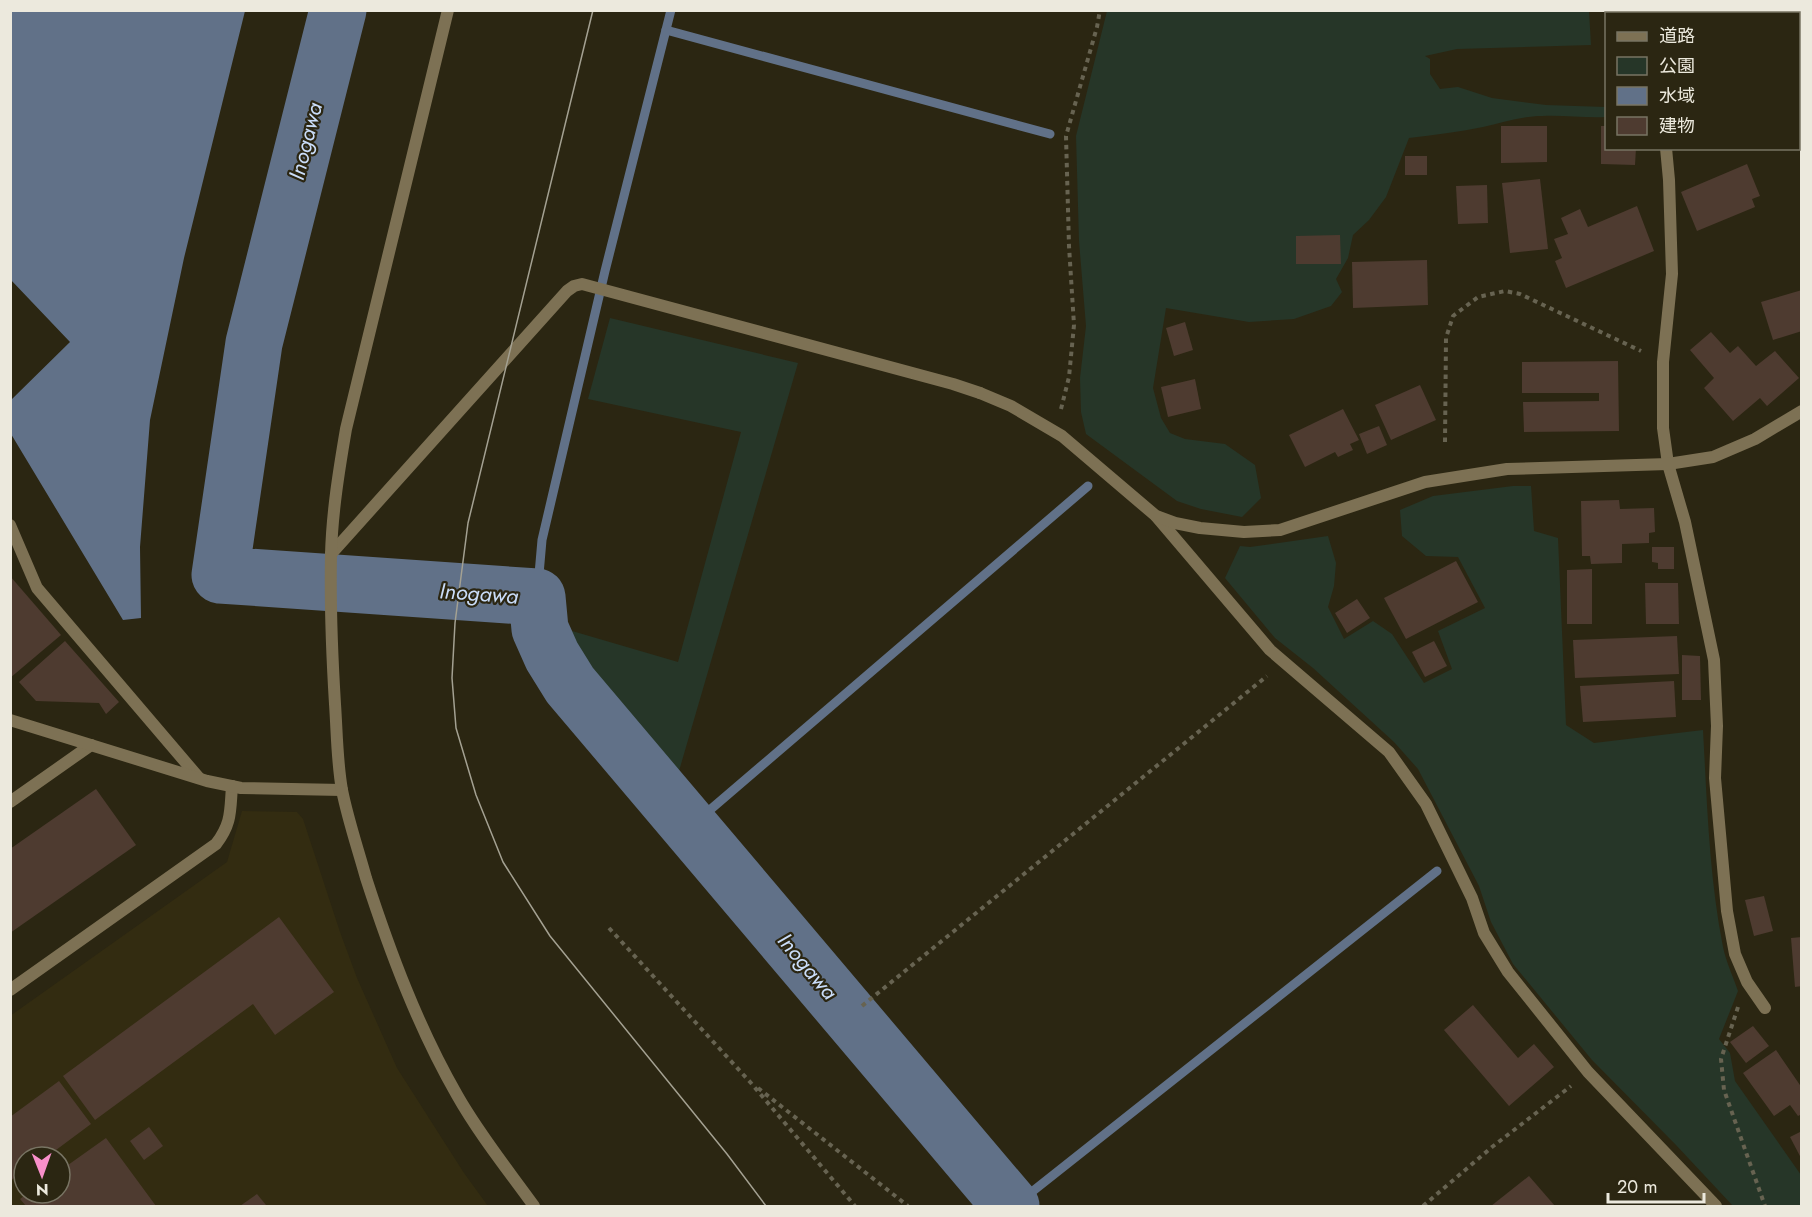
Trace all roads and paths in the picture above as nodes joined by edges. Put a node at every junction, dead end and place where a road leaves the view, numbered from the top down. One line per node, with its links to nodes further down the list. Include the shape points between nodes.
1 (448, 10): 11 (street, via 346,429)
2 (1100, 10): 6 (path, via 1066,136 1074,326 1069,377)
3 (1666, 150): 4 (street, via 1672,274)
4 (1664, 362): 7 (path, via 1520,294 1505,291 1478,297 1452,316 1446,338); 8 (street, via 1663,428)
5 (1802, 411): 8 (street, via 1755,440 1713,457)
6 (1053, 430): 9 (street); 11 (street, via 1011,406 953,384 582,284 567,291)
7 (1445, 442)
8 (1668, 464): 9 (street, via 1507,469 1425,482 1280,530 1200,528); 20 (street, via 1714,660 1715,778 1726,900 1735,954)
9 (1156, 516): 12 (street)
10 (10, 525): 15 (street, via 37,588)
11 (331, 554): 17 (street, via 333,675)
12 (1284, 662): 22 (path); 24 (street, via 1389,752 1410,779 1472,898 1484,933 1508,972)
13 (10, 720): 14 (street)
14 (91, 745): 15 (street); 18 (street)
15 (199, 778): 16 (street)
16 (232, 786): 17 (street); 21 (street, via 230,818 216,844)
17 (342, 790): 26 (street, via 381,923 433,1051 458,1097)
18 (10, 802)
19 (609, 928): 25 (path)
20 (1747, 982): 23 (street); 31 (path, via 1721,1059 1724,1090)
21 (10, 990)
22 (862, 1006)
23 (1765, 1008)
24 (1588, 1072): 29 (path); 30 (street)
25 (751, 1083): 27 (path); 28 (path)
26 (534, 1206)
27 (855, 1206)
28 (908, 1206)
29 (1423, 1206)
30 (1716, 1206)
31 (1765, 1206)

